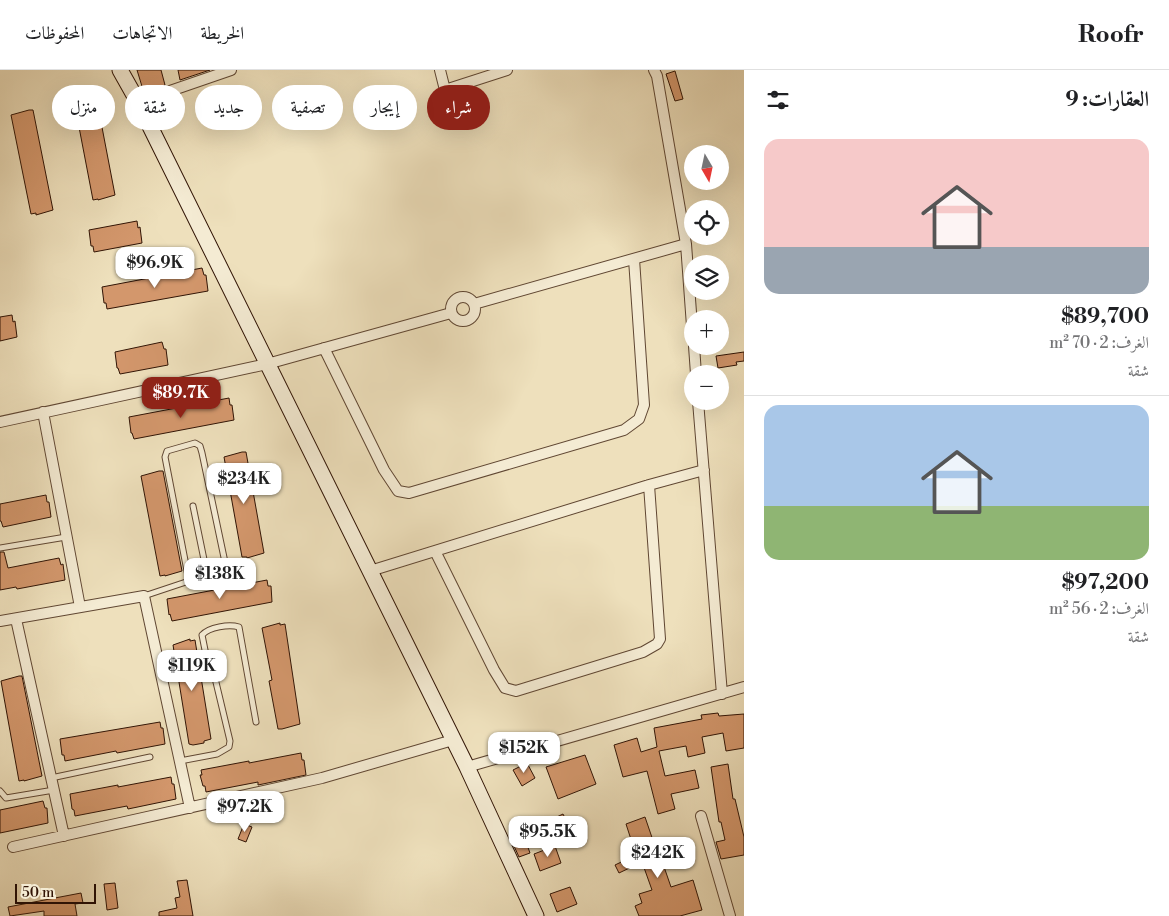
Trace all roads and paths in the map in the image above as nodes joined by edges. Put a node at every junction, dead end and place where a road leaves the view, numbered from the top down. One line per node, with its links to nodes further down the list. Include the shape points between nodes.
1 (120, 70): 6 (street)
2 (231, 70): 7 (street)
3 (440, 70): 4 (street, via 445,90)
4 (507, 70)
5 (654, 70): 9 (street)
6 (128, 85)
7 (185, 86)
8 (152, 130): 17 (street)
9 (684, 232)
10 (684, 245): 12 (street)
11 (686, 245): 14 (street)
12 (634, 258): 13 (street); 16 (street, via 644,405 638,419 624,430 409,493 398,491 384,470)
13 (474, 304): 15 (street, via 464,296 458,297 450,307); 15 (street, via 475,310 467,320 461,321)
14 (691, 310)
15 (451, 313): 16 (street)
16 (324, 348): 17 (street)
17 (267, 364): 19 (street); 27 (street)
18 (699, 410): 21 (street)
19 (43, 412): 20 (street); 24 (street)
20 (0, 422)
21 (704, 470): 22 (street); 35 (street)
22 (649, 485): 26 (street); 26 (street, via 660,640 644,652 516,691 505,688)
23 (193, 506): 28 (lane)
24 (66, 537): 25 (lane); 31 (street)
25 (0, 548)
26 (435, 551): 27 (street)
27 (370, 571): 37 (street)
28 (208, 579): 29 (lane); 29 (lane, via 225,574 226,567 202,453 195,443 167,451 165,457)
29 (189, 581): 30 (lane)
30 (144, 596): 31 (street); 39 (street)
31 (80, 607): 32 (street)
32 (16, 619): 33 (street); 41 (street)
33 (0, 621)
34 (744, 687): 35 (street)
35 (722, 694): 40 (street)
36 (256, 722): 39 (lane, via 240,627 225,626 205,632 203,642 220,698 229,748)
37 (454, 740): 40 (street); 44 (street, via 322,778)
38 (150, 757): 41 (lane)
39 (180, 761): 44 (street)
40 (467, 767): 48 (street)
41 (52, 778): 42 (street)
42 (54, 790): 43 (lane, via 6,798); 46 (street)
43 (0, 791)
44 (190, 808): 46 (street)
45 (701, 816): 49 (street)
46 (64, 836): 47 (street)
47 (13, 847)
48 (536, 916)
49 (730, 916)

